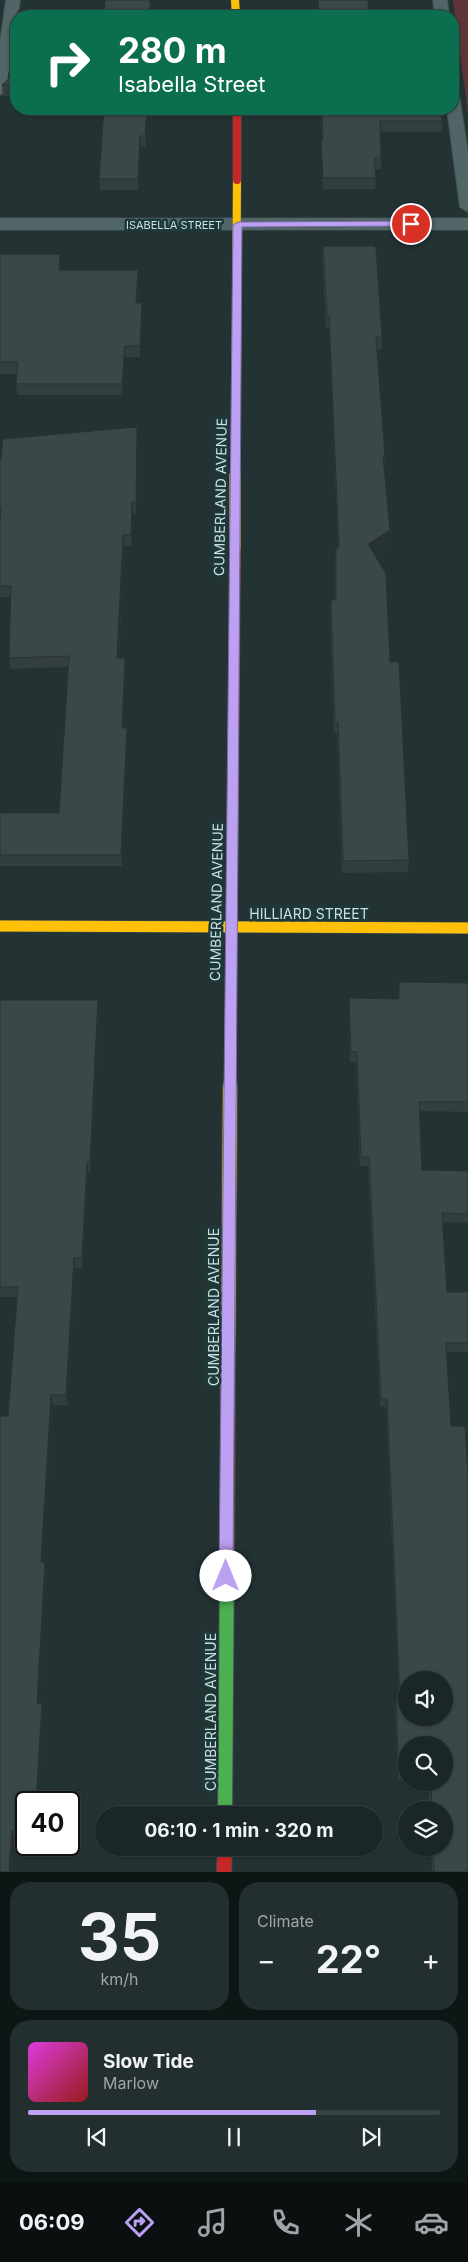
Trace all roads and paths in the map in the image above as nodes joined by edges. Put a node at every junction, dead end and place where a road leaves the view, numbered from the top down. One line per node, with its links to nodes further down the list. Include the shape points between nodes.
1 (10, 21): 2 (lane)
2 (0, 91)
3 (236, 115): 8 (street, CUMBERLAND AVENUE)
4 (455, 115): 5 (lane)
5 (468, 207)
6 (0, 224): 8 (street, ISABELLA STREET)
7 (468, 224): 8 (street, ISABELLA STREET)
8 (238, 225): 10 (street, CUMBERLAND AVENUE)
9 (0, 926): 10 (street, HILLIARD STREET)
10 (231, 928): 11 (street, HILLIARD STREET); 12 (street, CUMBERLAND AVENUE)
11 (468, 928)
12 (225, 1806)
13 (224, 1856): 14 (street)
14 (224, 1872)

